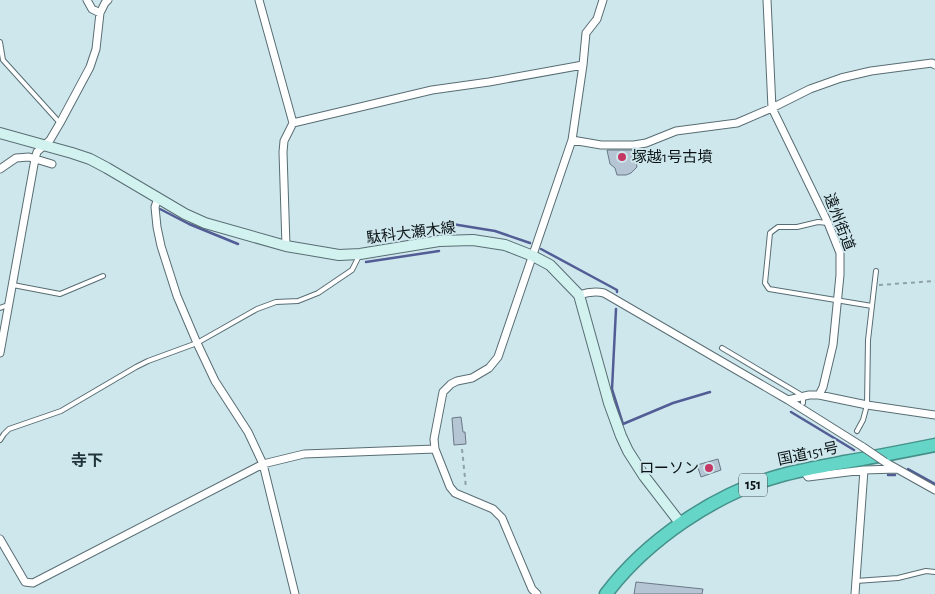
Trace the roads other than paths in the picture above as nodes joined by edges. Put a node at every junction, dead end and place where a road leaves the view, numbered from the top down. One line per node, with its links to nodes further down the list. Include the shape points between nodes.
1 (87, 0): 6 (street, via 92,9)
2 (108, 0): 6 (street)
3 (259, 0): 11 (street)
4 (603, 0): 8 (street, via 597,19 586,33)
5 (767, 0): 10 (street, 遠州街道)
6 (100, 13): 12 (street, via 96,49 90,66)
7 (0, 42): 12 (lane, via 4,60)
8 (583, 65): 11 (street, via 432,90); 14 (street)
9 (935, 66): 10 (street, via 932,63 910,65 841,78)
10 (772, 108): 14 (street, via 737,123 676,131 646,144 601,145); 20 (street, 遠州街道)
11 (293, 122): 21 (street, via 284,141 283,152)
12 (60, 123): 15 (street)
13 (0, 133): 15 (main road, 駄科大瀬木線)
14 (572, 140): 23 (street)
15 (44, 146): 16 (street); 19 (main road, 駄科大瀬木線, via 90,159)
16 (35, 159): 17 (street); 18 (street, via 16,158); 26 (street)
17 (52, 164)
18 (0, 169)
19 (158, 198): 21 (main road, 駄科大瀬木線, via 206,223); 32 (street, via 155,207 161,246)
20 (828, 223): 28 (street, 遠州街道, via 840,253); 28 (lane, via 778,227 770,233 765,282 769,289)
21 (286, 246): 22 (main road, 駄科大瀬木線, via 339,255)
22 (360, 254): 23 (main road, 駄科大瀬木線, via 439,241 473,240 505,245); 32 (lane, via 352,270 318,293 298,301 276,302 257,309)
23 (533, 256): 27 (main road, 駄科大瀬木線, via 550,265); 43 (street, via 498,357 489,368 472,378 451,384 443,392)
24 (876, 271): 30 (lane)
25 (103, 276): 26 (lane, via 60,294)
26 (13, 285): 29 (street)
27 (579, 295): 36 (street, via 604,293); 49 (main road, 駄科大瀬木線, via 621,436 644,476)
28 (837, 301): 30 (lane); 35 (street, 遠州街道, via 833,345)
29 (8, 306): 31 (lane); 34 (street)
30 (872, 306): 38 (lane)
31 (0, 308)
32 (197, 343): 41 (lane, via 142,364 60,411 12,428); 44 (street, via 215,381)
33 (722, 348): 37 (lane)
34 (0, 353)
35 (819, 395): 37 (street, via 809,395); 38 (street)
36 (788, 400): 37 (street); 45 (street, bridge)
37 (803, 400)
38 (867, 404): 39 (street); 40 (lane, via 864,420)
39 (935, 415)
40 (857, 431)
41 (0, 440)
42 (935, 445): 46 (highway, 国道151号 / 151)
43 (434, 449): 44 (street, via 304,454); 54 (street, via 455,493 493,509 502,518)
44 (264, 464): 51 (street, via 33,584 25,582); 55 (street)
45 (897, 469): 47 (street); 48 (street)
46 (803, 470): 47 (street, via 808,477); 49 (highway, 国道151号 / 151, via 742,489 703,508)
47 (864, 470): 53 (street)
48 (935, 490)
49 (681, 524): 56 (highway, 国道151号 / 151, via 640,557)
50 (0, 539): 51 (street)
51 (2, 548)
52 (935, 572): 53 (lane)
53 (856, 581): 57 (street)
54 (535, 593)
55 (295, 594)
56 (606, 594)
57 (855, 594)

